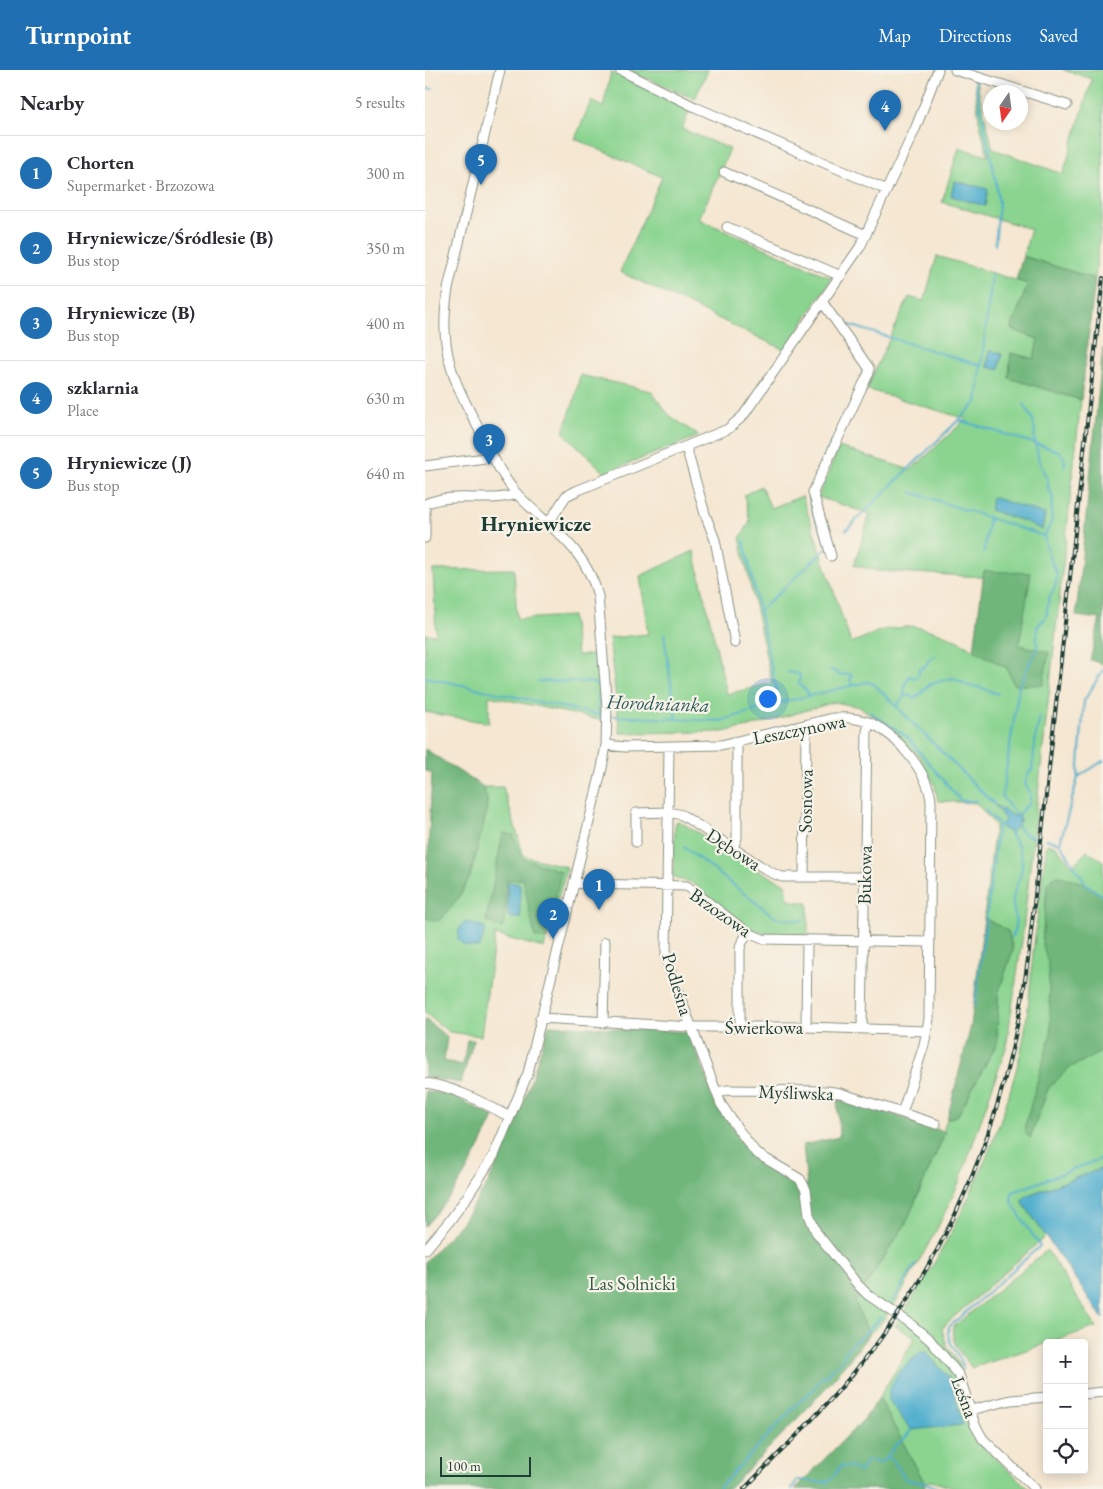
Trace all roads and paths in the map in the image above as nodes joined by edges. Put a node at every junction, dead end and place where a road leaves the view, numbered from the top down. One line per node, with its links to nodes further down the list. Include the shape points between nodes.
1 (500, 70): 13 (street, via 448,289 444,321 447,353 456,383)
2 (620, 70): 7 (street, via 695,107)
3 (937, 70): 7 (street, via 916,127)
4 (955, 70): 5 (street)
5 (1067, 105)
6 (724, 172): 9 (street)
7 (887, 190): 9 (street)
8 (727, 226): 10 (street)
9 (866, 236): 10 (street)
10 (841, 276): 11 (street)
11 (823, 303): 12 (street, via 743,416 728,429); 18 (street, via 869,368 813,492)
12 (685, 447): 16 (street, via 566,496); 19 (street, via 715,540)
13 (493, 457): 14 (street); 15 (street)
14 (425, 466)
15 (517, 494): 16 (street); 17 (street, via 442,498 425,504)
16 (548, 524): 23 (street, via 579,554 595,583 607,707)
17 (425, 538)
18 (831, 556)
19 (735, 642)
20 (870, 723): 21 (street, Leszczynowa, via 846,717); 29 (street, Bukowa, via 867,731); 36 (street, Leszczynowa, via 891,737 911,758 930,794)
21 (804, 725): 22 (street, Leszczynowa); 28 (street, Sosnowa)
22 (737, 742): 24 (street, Leszczynowa); 27 (street, via 737,838)
23 (606, 745): 24 (street, Leszczynowa); 30 (street)
24 (669, 747): 25 (street, Podleśna)
25 (669, 812): 26 (street, Dębowa, via 636,813); 27 (street, Dębowa, via 682,815); 31 (street, Podleśna)
26 (635, 842)
27 (733, 847): 28 (street, Dębowa, via 770,872 782,877)
28 (804, 877): 29 (street, Dębowa)
29 (864, 877): 34 (street, Bukowa)
30 (574, 882): 31 (street, Brzozowa); 37 (street)
31 (667, 885): 32 (street, Brzozowa, via 687,886); 39 (street, Podleśna, via 667,956)
32 (748, 933): 33 (street, Brzozowa, via 763,939); 40 (street, via 740,949)
33 (807, 940): 34 (street, Brzozowa); 41 (street)
34 (863, 940): 36 (street, Brzozowa); 42 (street, Bukowa)
35 (605, 942): 38 (street)
36 (929, 942): 43 (street, Leszczynowa)
37 (540, 1018): 38 (street, Świerkowa); 47 (street, via 530,1066)
38 (603, 1023): 39 (street, Świerkowa)
39 (691, 1027): 40 (street, Świerkowa); 45 (street, Podleśna)
40 (739, 1027): 41 (street, Świerkowa)
41 (806, 1027): 42 (street, Świerkowa)
42 (862, 1028): 43 (street, Świerkowa)
43 (927, 1030): 46 (street)
44 (425, 1083): 47 (street, via 465,1094)
45 (718, 1092): 46 (street, Myśliwska, via 827,1091); 49 (street, Podleśna, via 721,1104 756,1153)
46 (902, 1113): 48 (street, Myśliwska)
47 (510, 1117): 50 (street, via 482,1174)
48 (936, 1124)
49 (800, 1179): 54 (street, Leśna, via 806,1190 815,1232 868,1295 926,1336 952,1366)
50 (425, 1250)
51 (1103, 1392): 52 (street)
52 (1088, 1394)
53 (1043, 1397): 54 (street, via 1011,1400)
54 (971, 1410): 55 (street, Leśna, via 983,1439)
55 (1035, 1489)

